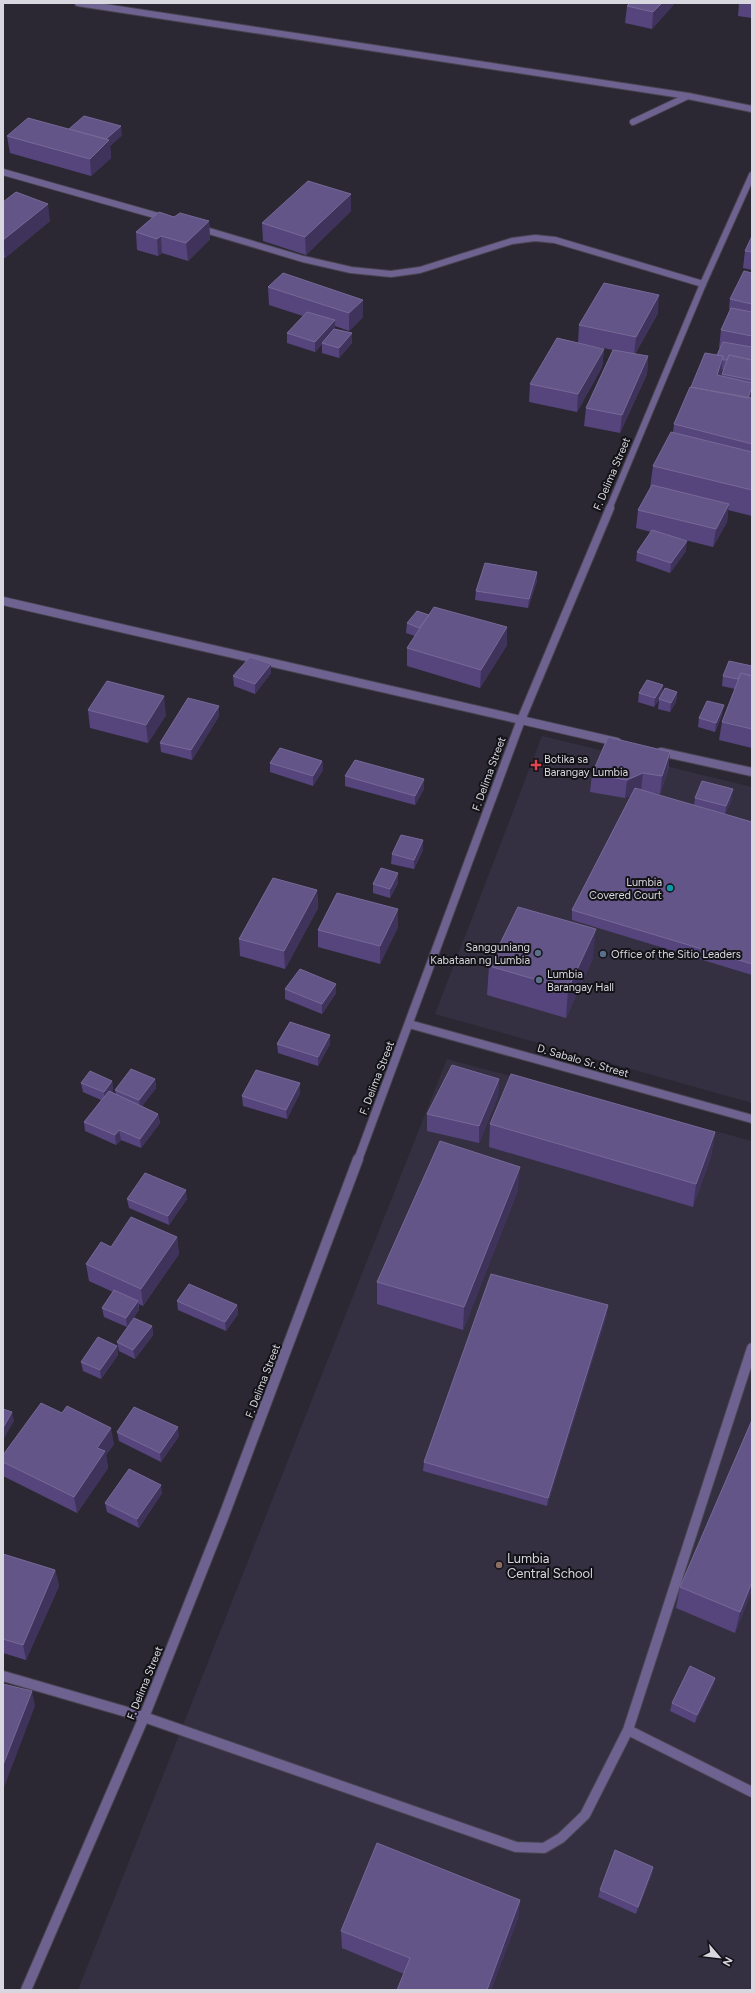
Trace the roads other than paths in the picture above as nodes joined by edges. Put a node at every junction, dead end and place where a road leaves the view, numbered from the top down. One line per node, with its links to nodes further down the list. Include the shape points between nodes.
1 (78, 3): 2 (street)
2 (688, 96): 3 (street); 4 (street)
3 (752, 109)
4 (633, 122)
5 (3, 172): 7 (street)
6 (752, 175): 9 (street, F. Delima Street)
7 (170, 219)
8 (192, 226): 9 (street, via 304,259 351,270 391,274 420,270 512,241 535,238 555,240)
9 (703, 284): 11 (street, F. Delima Street)
10 (3, 601): 11 (street)
11 (520, 720): 12 (street); 15 (street, F. Delima Street)
12 (629, 744)
13 (652, 750): 14 (street)
14 (752, 772)
15 (409, 1024): 16 (street, D. Sabalo Sr. Street); 19 (street, F. Delima Street, via 223,1518)
16 (752, 1119)
17 (752, 1348): 20 (street)
18 (3, 1676): 19 (street)
19 (144, 1717): 20 (street, via 516,1847 544,1848 561,1838 585,1815); 22 (street, F. Delima Street)
20 (628, 1730): 21 (street)
21 (752, 1792)
22 (26, 1990)

